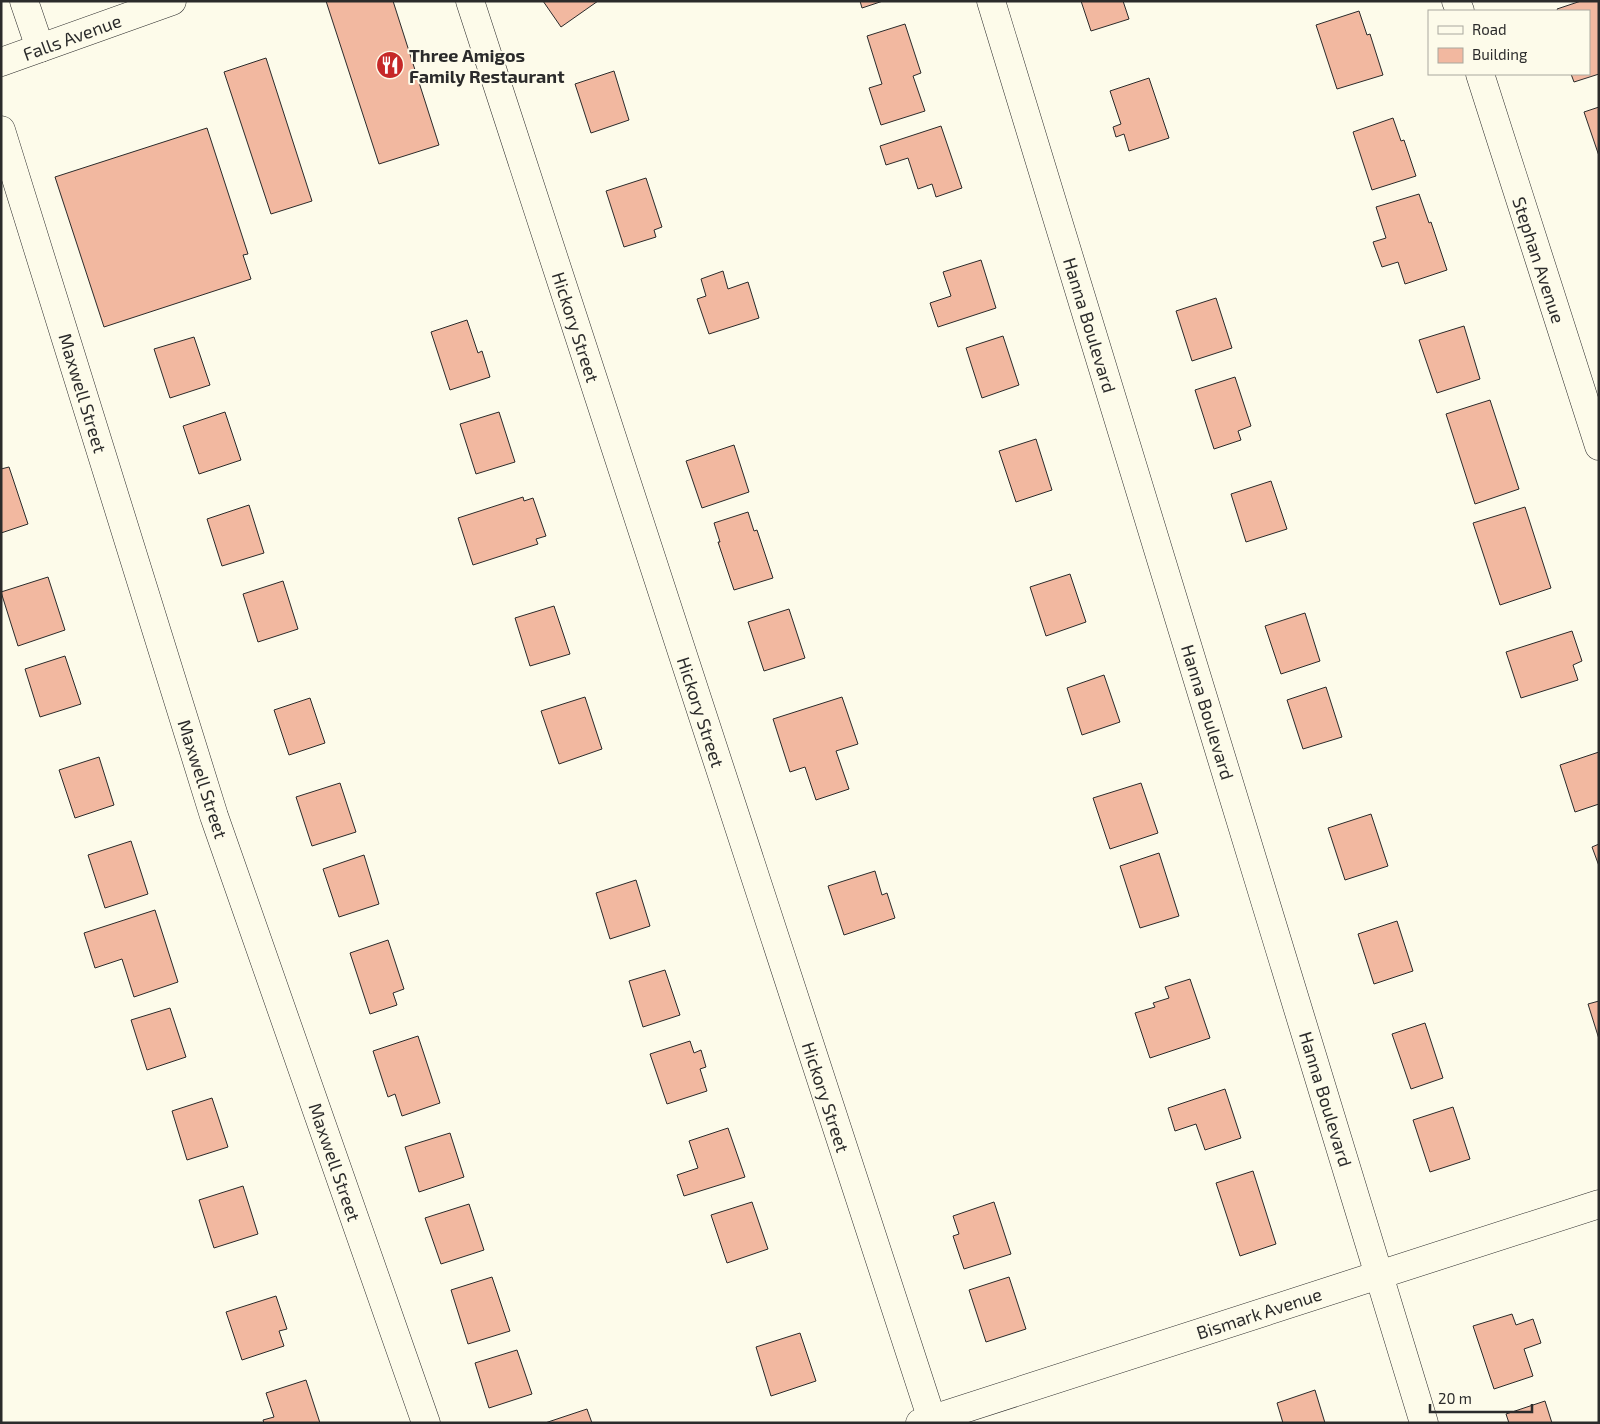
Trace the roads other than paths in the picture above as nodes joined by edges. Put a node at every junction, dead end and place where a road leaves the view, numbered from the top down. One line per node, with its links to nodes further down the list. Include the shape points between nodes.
1 (24, 1): 5 (street)
2 (172, 1): 5 (street, Falls Avenue)
3 (470, 1): 12 (street, Hickory Street)
4 (991, 1): 11 (street, Hanna Boulevard)
5 (40, 48): 6 (street, Falls Avenue)
6 (1, 62)
7 (1480, 75): 9 (street, Stephan Avenue)
8 (1, 130): 13 (street, Maxwell Street, via 214,816)
9 (1599, 446)
10 (1599, 1204): 11 (street, Bismark Avenue)
11 (1380, 1274): 12 (street, Bismark Avenue); 14 (street, Hanna Boulevard)
12 (928, 1422)
13 (426, 1423)
14 (1424, 1423)

